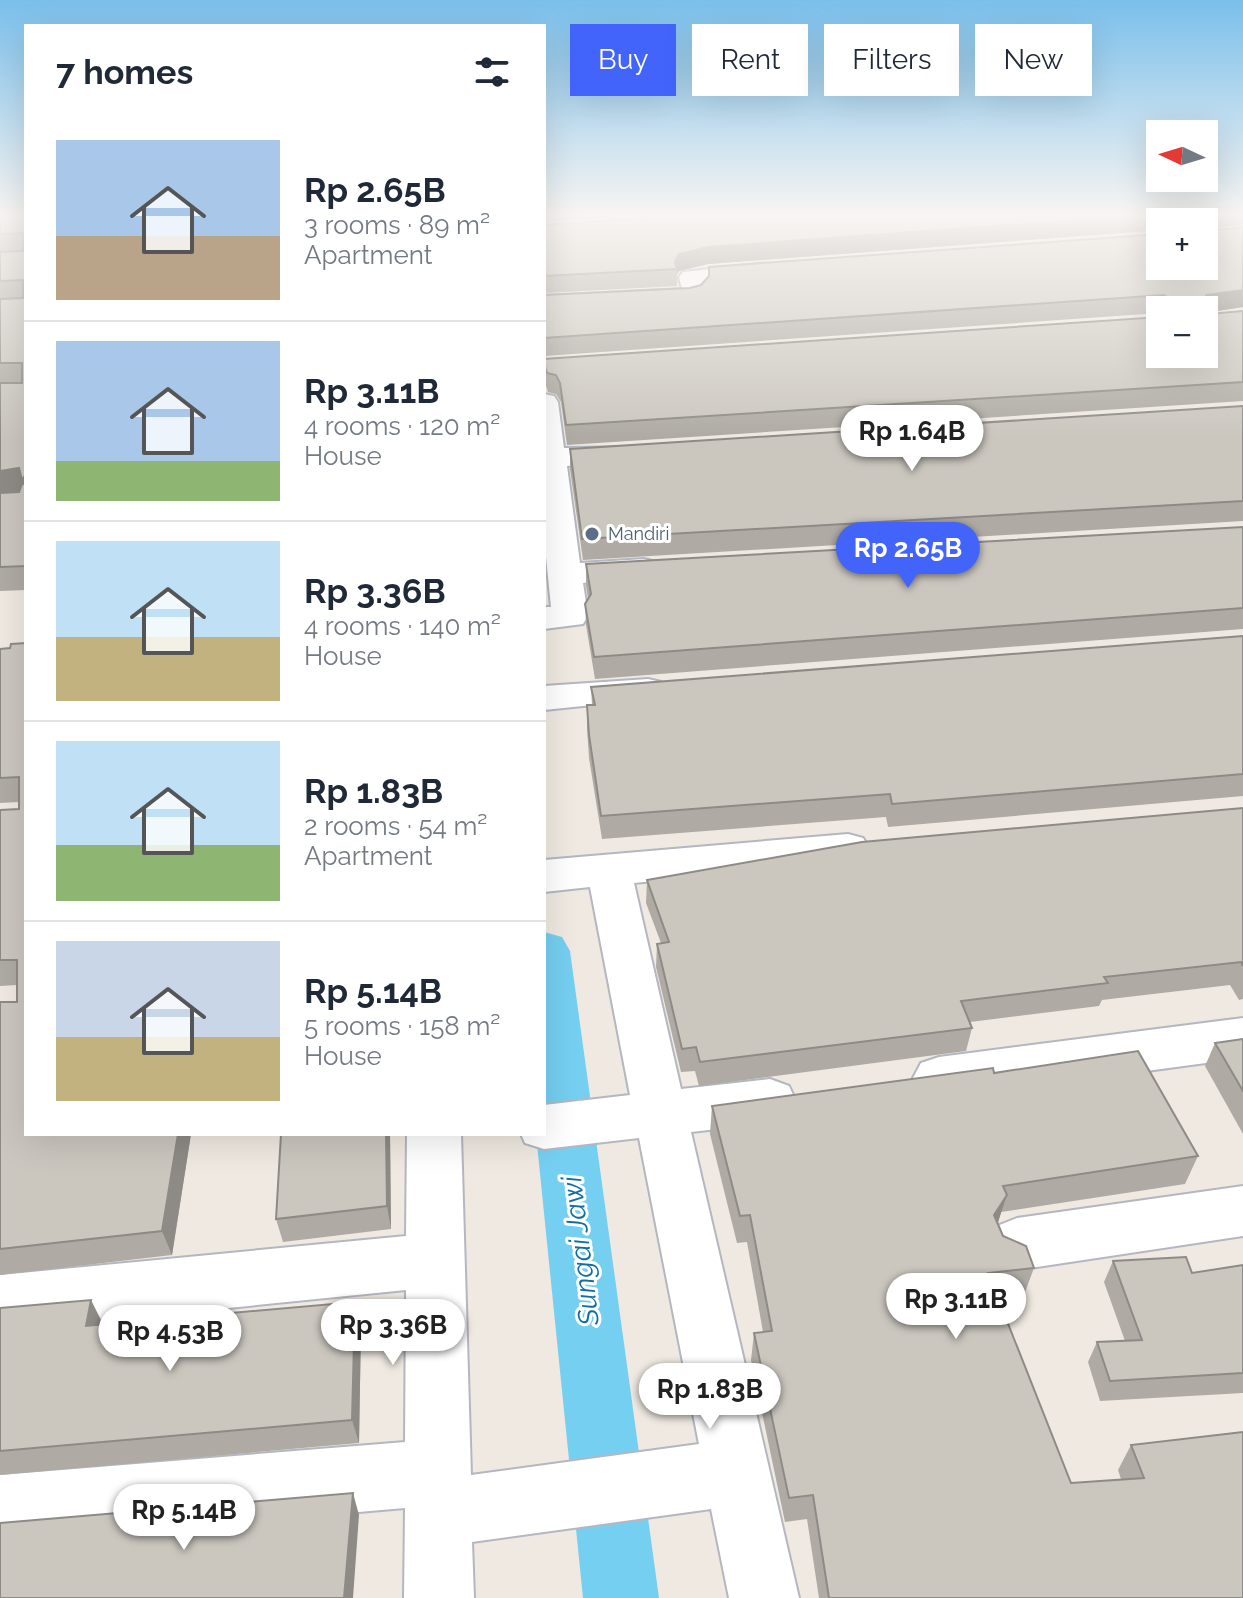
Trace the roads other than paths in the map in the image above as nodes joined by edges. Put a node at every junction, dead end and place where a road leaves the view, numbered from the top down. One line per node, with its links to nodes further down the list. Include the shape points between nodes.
1 (693, 289): 2 (street, via 689,296)
2 (546, 303)
3 (546, 430): 5 (street)
4 (662, 451): 5 (street)
5 (548, 458): 7 (street)
6 (676, 567): 7 (street)
7 (565, 574): 8 (street)
8 (556, 617)
9 (689, 686): 10 (street)
10 (552, 698)
11 (894, 845): 12 (street)
12 (580, 874): 16 (street)
13 (1243, 1038): 14 (street)
14 (898, 1084)
15 (820, 1094): 16 (street)
16 (642, 1118): 17 (street); 23 (street)
17 (546, 1127)
18 (434, 1136): 21 (street)
19 (1243, 1211): 20 (street)
20 (1017, 1244)
21 (437, 1260): 22 (street); 24 (street)
22 (0, 1303)
23 (717, 1475): 24 (street, via 532,1498); 27 (street)
24 (436, 1492): 25 (street); 26 (street)
25 (0, 1509)
26 (439, 1598)
27 (764, 1598)

